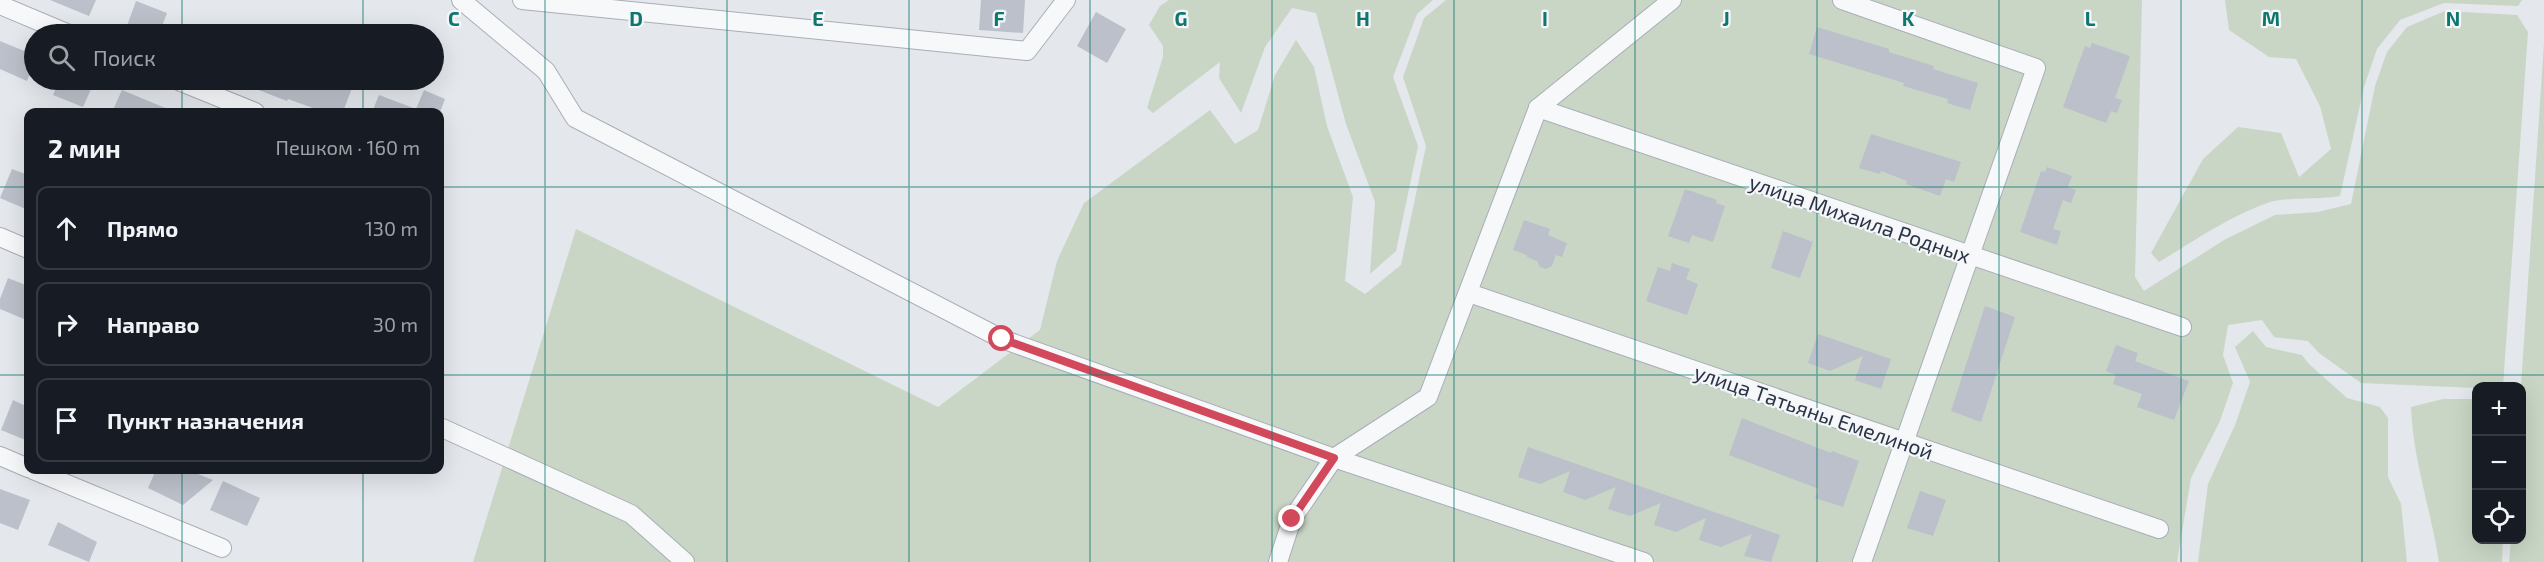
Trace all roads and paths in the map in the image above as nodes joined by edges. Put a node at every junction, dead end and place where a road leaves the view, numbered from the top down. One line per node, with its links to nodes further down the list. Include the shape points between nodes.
1 (461, 0): 19 (street, via 546,71 575,118 1002,339)
2 (522, 0): 3 (street, via 1027,51)
3 (1066, 0)
4 (1672, 0): 10 (street)
5 (1842, 0): 13 (street, via 2036,68)
6 (0, 5): 7 (street)
7 (45, 24)
8 (201, 90): 9 (street)
9 (245, 108)
10 (1538, 108): 13 (street, улица Михаила Родных); 14 (street)
11 (0, 237): 12 (street)
12 (24, 247)
13 (1970, 255): 15 (street, улица Михаила Родных); 17 (street)
14 (1469, 292): 17 (street, улица Татьяны Емелиной); 19 (street, via 1428,397)
15 (2182, 327)
16 (444, 430): 24 (street, via 632,514)
17 (1904, 441): 22 (street, улица Татьяны Емелиной); 27 (street)
18 (0, 456): 20 (street)
19 (1334, 458): 25 (street, via 1292,519); 26 (street)
20 (24, 466)
21 (43, 474): 23 (street)
22 (2159, 529)
23 (222, 548)
24 (685, 562)
25 (1278, 562)
26 (1644, 562)
27 (1862, 562)

